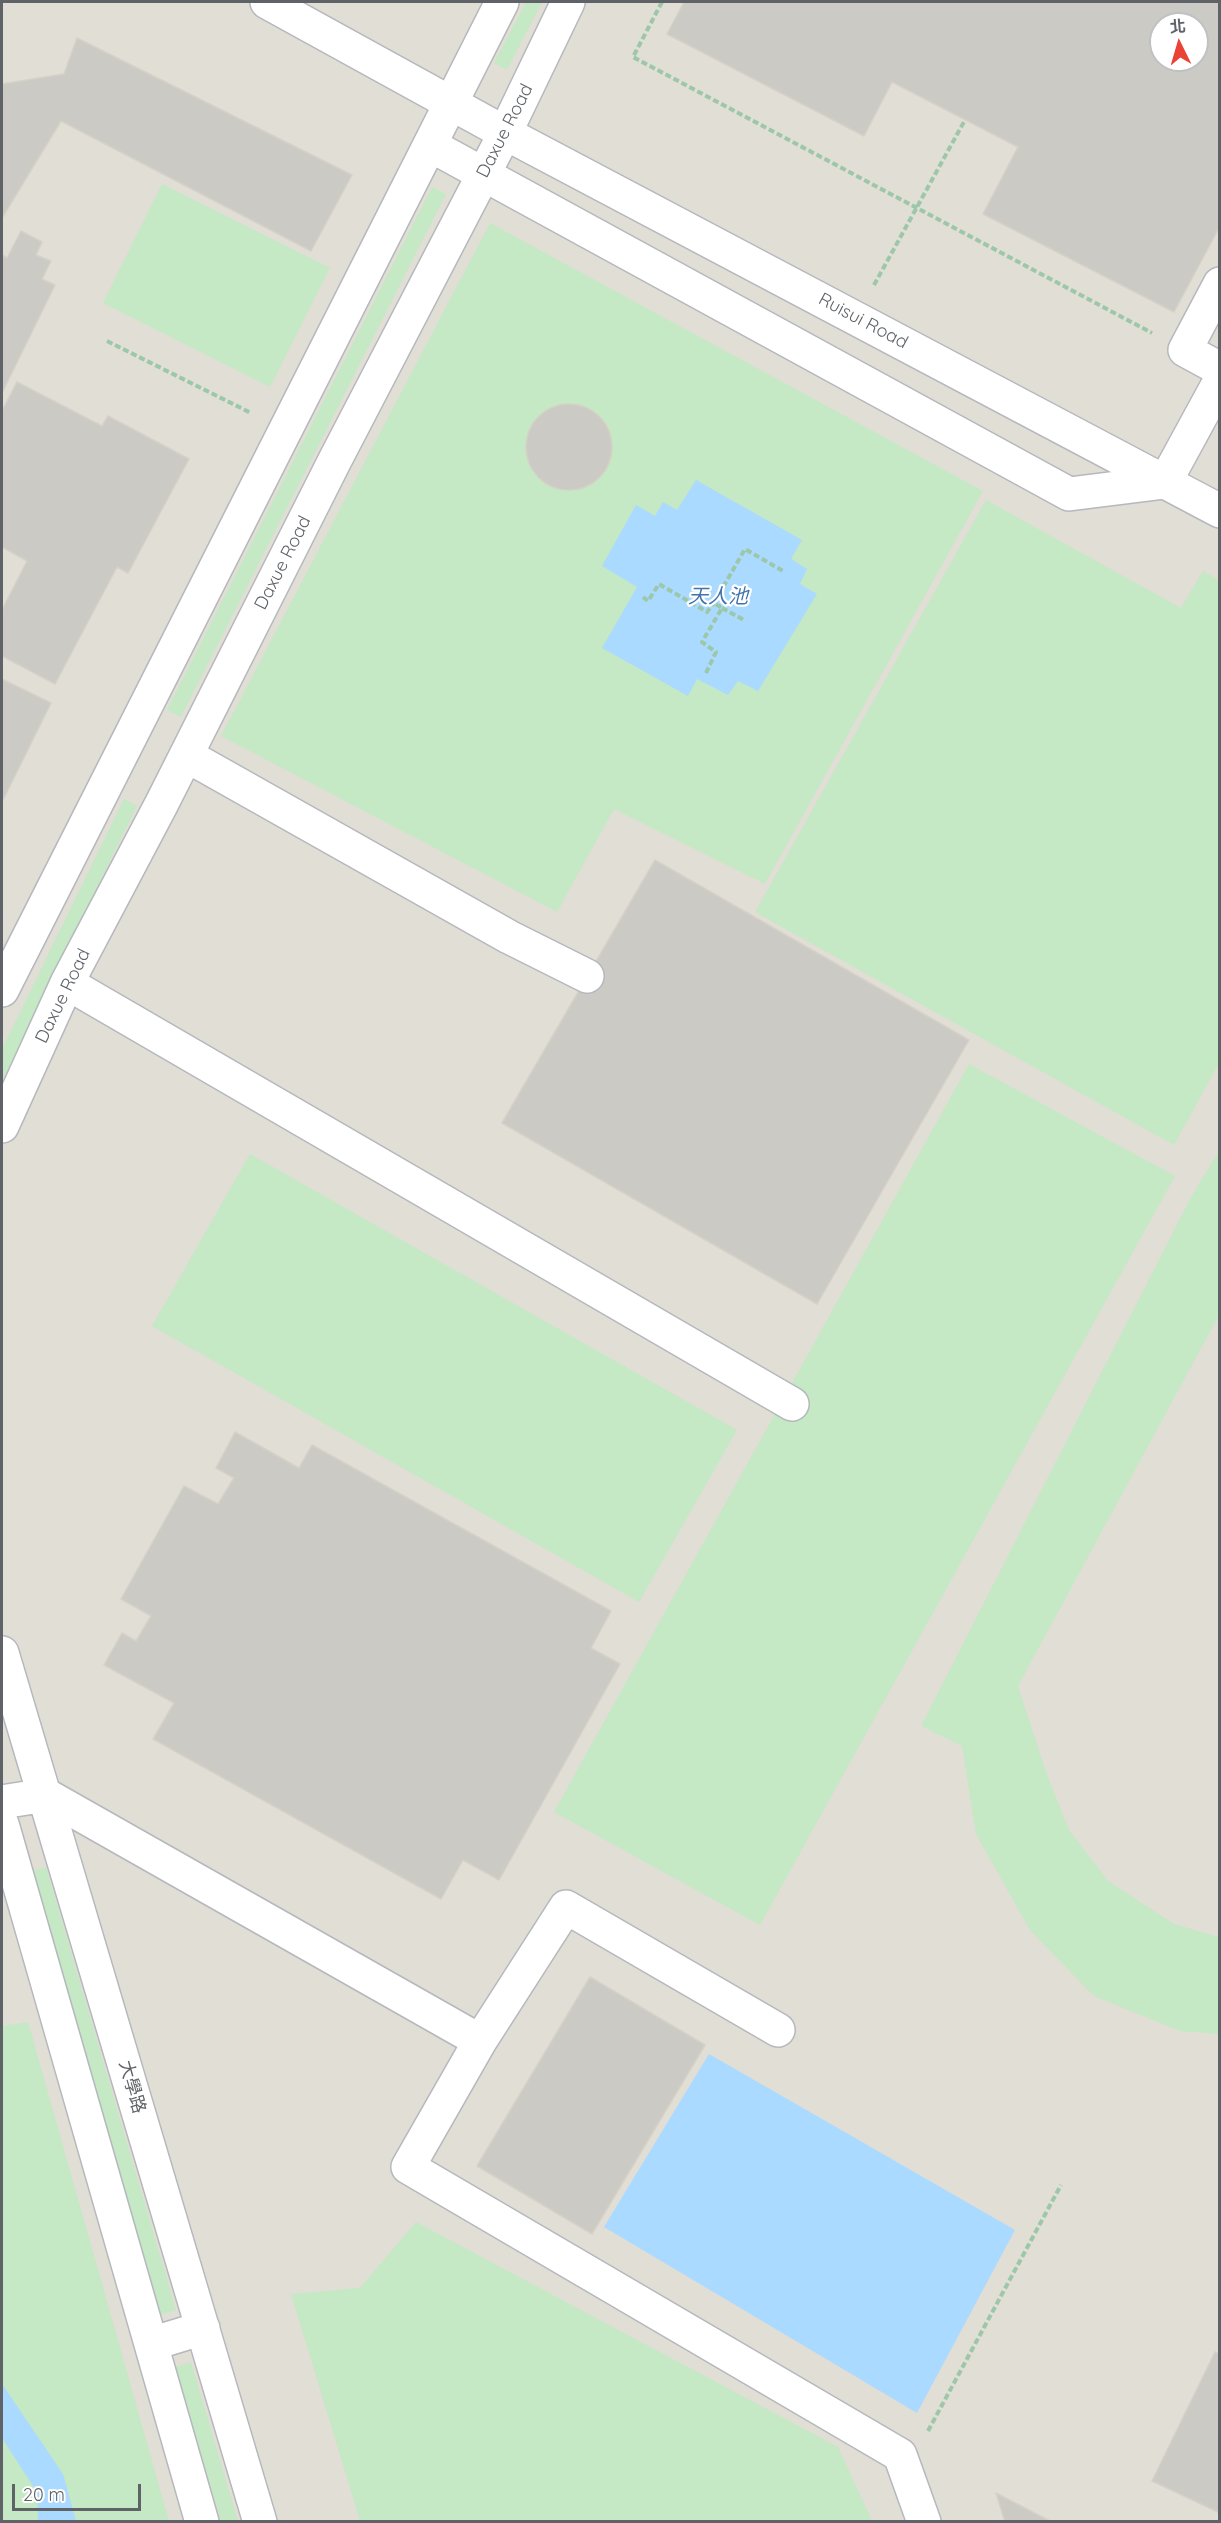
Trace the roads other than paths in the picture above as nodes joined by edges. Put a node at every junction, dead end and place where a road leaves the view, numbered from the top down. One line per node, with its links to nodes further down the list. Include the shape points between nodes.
1 (267, 2): 4 (street, Ruisui Road)
2 (502, 2): 4 (street)
3 (568, 2): 5 (street, Daxue Road)
4 (451, 103): 5 (street, Ruisui Road); 6 (street)
5 (505, 133): 7 (street, Daxue Road); 11 (street, Ruisui Road)
6 (430, 145): 7 (street); 16 (street)
7 (483, 175): 11 (street, via 1069,494); 13 (street, Daxue Road)
8 (1220, 284): 9 (street, via 1185,350)
9 (1220, 369)
10 (1220, 381): 11 (street)
11 (1165, 482): 12 (street, Ruisui Road)
12 (1220, 511)
13 (186, 755): 14 (street, via 509,937); 15 (street, Daxue Road)
14 (587, 976)
15 (67, 983): 17 (street, Daxue Road); 18 (street)
16 (2, 990)
17 (2, 1126)
18 (792, 1404)
19 (2, 1653): 20 (street, 大學路)
20 (46, 1795): 21 (street); 24 (street); 25 (street, 大學路)
21 (2, 1802)
22 (2, 1824): 26 (street)
23 (778, 2031): 24 (street, via 566,1907)
24 (480, 2041): 29 (street, via 408,2167 900,2455)
25 (203, 2328): 26 (street); 28 (street, 大學路)
26 (151, 2344): 27 (street)
27 (202, 2522)
28 (260, 2522)
29 (924, 2522)

